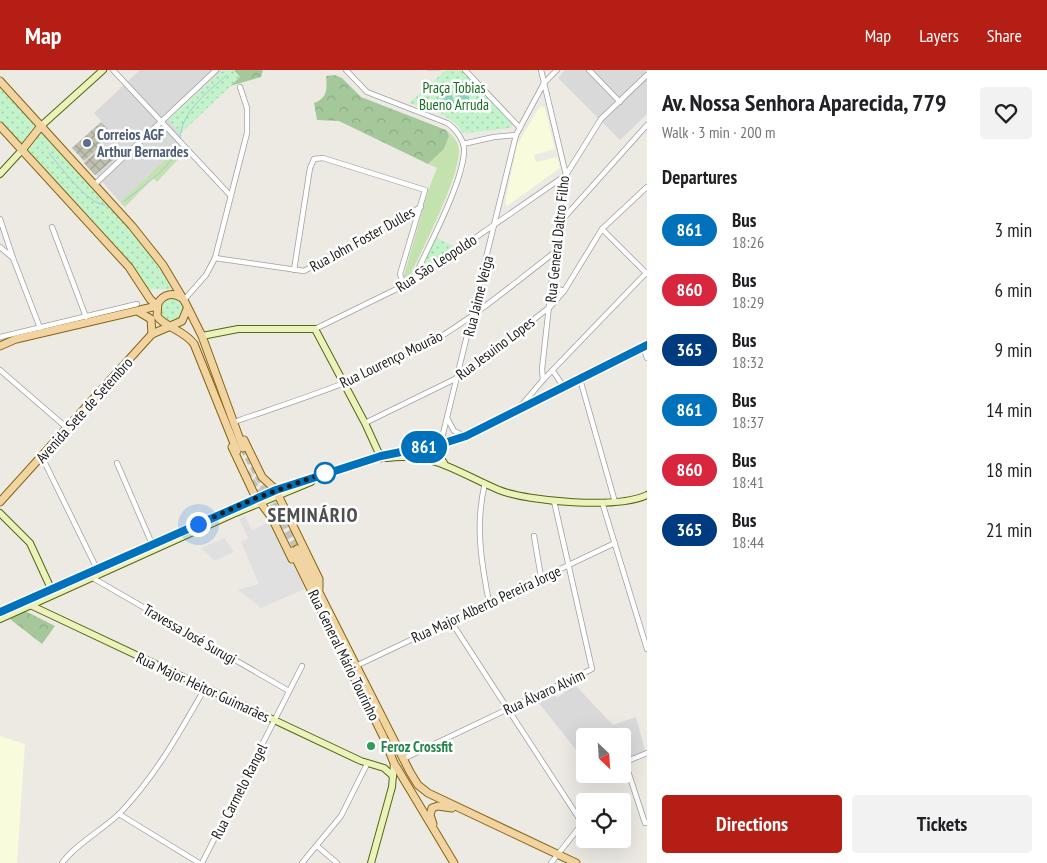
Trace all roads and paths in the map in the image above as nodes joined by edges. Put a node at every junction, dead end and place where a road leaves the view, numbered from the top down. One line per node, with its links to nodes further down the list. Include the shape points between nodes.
1 (103, 70): 17 (main road)
2 (113, 70): 14 (street)
3 (216, 70): 14 (street)
4 (346, 70): 20 (street, via 367,92 447,123)
5 (465, 70): 18 (street)
6 (541, 70): 11 (street, Rua General Daltro Filho)
7 (557, 70): 11 (street, Rua Jaime Veiga)
8 (589, 70): 13 (street)
9 (647, 75): 13 (street, Rua São Leopoldo)
10 (0, 81): 17 (main road)
11 (544, 83): 18 (street, Rua Jaime Veiga); 23 (street, Rua General Daltro Filho)
12 (240, 87): 26 (street, via 247,108 247,127)
13 (620, 102): 23 (street, Rua São Leopoldo, via 602,119)
14 (161, 122): 24 (street); 26 (street)
15 (647, 125): 29 (street)
16 (0, 126): 21 (main road)
17 (41, 126): 21 (main road); 24 (main road)
18 (520, 128): 19 (street, Rua Jaime Veiga)
19 (516, 135): 20 (street); 30 (street, Rua Jaime Veiga)
20 (464, 144): 39 (street, via 462,166)
21 (22, 150): 22 (main road); 44 (main road, via 129,267)
22 (0, 174)
23 (566, 175): 29 (street, Rua General Daltro Filho); 30 (street, Rua São Leopoldo)
24 (94, 185): 43 (main road, via 150,247)
25 (647, 187): 32 (street, Rua Jesuino Lopes)
26 (230, 195): 36 (street)
27 (421, 207): 37 (street, Rua John Foster Dulles, via 304,271); 37 (street, via 425,190 323,158 314,159); 40 (street, via 400,274)
28 (0, 219): 35 (street)
29 (561, 221): 34 (street, Rua General Daltro Filho)
30 (495, 224): 39 (street, Rua São Leopoldo); 49 (street, Rua Jaime Veiga)
31 (52, 227): 50 (street)
32 (602, 229): 38 (street); 42 (street, Rua Jesuino Lopes)
33 (0, 247): 35 (street)
34 (555, 252): 41 (street, Rua General Daltro Filho); 49 (street, Rua Lourenço Mourão)
35 (13, 258): 53 (street)
36 (215, 258): 37 (street, Rua John Foster Dulles); 43 (street, via 206,275)
37 (294, 270)
38 (647, 273): 65 (street)
39 (413, 281): 40 (street, Rua São Leopoldo)
40 (404, 286): 54 (street, Rua São Leopoldo)
41 (552, 286): 42 (street); 45 (street, Rua General Daltro Filho)
42 (564, 291): 45 (street, Rua Jesuino Lopes)
43 (184, 300): 44 (main road, via 176,295 167,295); 47 (main road)
44 (153, 307): 46 (main road); 52 (main road, via 161,321)
45 (550, 307): 66 (street, Rua Jesuino Lopes); 68 (street, Rua General Daltro Filho, via 542,369)
46 (138, 308): 48 (street); 51 (main road); 56 (main road, via 151,319)
47 (187, 308): 52 (main road, via 185,318); 58 (main road)
48 (107, 311): 50 (street); 51 (main road)
49 (473, 315): 66 (street, Rua Jaime Veiga); 69 (street, Rua Lourenço Mourão, via 434,341)
50 (86, 316): 53 (street)
51 (117, 316): 60 (main road)
52 (173, 325): 56 (main road, Avenida Sete de Setembro); 57 (main road)
53 (40, 328): 55 (street)
54 (314, 329): 58 (main road, Rua São Leopoldo, via 238,329); 69 (main road)
55 (30, 330): 59 (street); 60 (main road)
56 (152, 334): 76 (main road, Avenida Sete de Setembro)
57 (184, 334): 58 (main road); 71 (main road, via 194,344)
58 (202, 336): 71 (main road)
59 (0, 337)
60 (16, 339): 61 (main road)
61 (0, 346)
62 (645, 346): 63 (street); 67 (main road)
63 (647, 358)
64 (0, 370): 76 (street)
65 (553, 371): 68 (street); 70 (street)
66 (458, 378): 73 (street, Rua Jaime Veiga); 75 (street, Rua Jesuino Lopes)
67 (580, 379): 70 (main road); 91 (street)
68 (544, 380): 72 (street)
69 (344, 384): 74 (street, Rua Lourenço Mourão); 75 (main road)
70 (566, 386): 72 (main road)
71 (221, 400): 74 (main road); 79 (main road); 87 (main road, via 226,435)
72 (517, 411): 77 (main road)
73 (447, 418): 77 (street, via 454,431); 78 (street, Rua Jaime Veiga)
74 (237, 421): 85 (main road, via 255,463)
75 (365, 423): 81 (main road)
76 (67, 428): 80 (main road, Avenida Sete de Setembro)
77 (466, 436): 78 (main road)
78 (441, 444): 81 (main road); 83 (main road, via 440,457)
79 (240, 450)
80 (42, 457): 89 (main road, Avenida Sete de Setembro); 98 (street)
81 (381, 458): 83 (main road, via 417,458); 85 (main road)
82 (117, 463): 95 (street)
83 (444, 463): 84 (main road)
84 (485, 483): 88 (main road, via 517,495); 103 (street, via 479,506 479,538)
85 (277, 493): 87 (main road); 102 (main road, via 319,579)
86 (647, 495): 91 (main road)
87 (258, 500): 95 (main road); 99 (main road); 102 (main road, via 272,518 305,587)
88 (554, 501): 90 (main road); 97 (street, Rua Álvaro Alvim)
89 (0, 502)
90 (602, 502): 91 (main road); 94 (street)
91 (615, 502)
92 (0, 513): 101 (main road, via 30,543)
93 (534, 536): 100 (street)
94 (615, 543): 97 (street, Rua Major Alberto Pereira Jorge); 108 (street)
95 (152, 544): 98 (main road)
96 (295, 550): 102 (main road, Rua General Mário Tourinho)
97 (568, 564): 100 (street, Rua Major Alberto Pereira Jorge); 113 (street, Rua Álvaro Alvim, via 592,669)
98 (97, 569): 101 (main road)
99 (92, 577): 101 (main road); 112 (street, Travessa José Surugi)
100 (542, 577): 103 (street, Rua Major Alberto Pereira Jorge)
101 (53, 591): 104 (main road)
102 (317, 594): 109 (main road, Rua General Mário Tourinho); 117 (main road, Rua General Mário Tourinho)
103 (489, 602): 107 (street, Rua Major Alberto Pereira Jorge)
104 (26, 603): 105 (main road); 106 (main road); 111 (main road, Rua Major Heitor Guimarães)
105 (0, 612)
106 (0, 619)
107 (450, 620): 109 (street, Rua Major Alberto Pereira Jorge); 113 (street)
108 (647, 649)
109 (358, 665): 116 (main road, Rua General Mário Tourinho)
110 (302, 666): 112 (street, Rua Carmelo Rangel)
111 (205, 688): 114 (main road, Rua Major Heitor Guimarães); 125 (street, via 161,764)
112 (289, 691): 114 (street, Rua Carmelo Rangel)
113 (508, 709): 116 (street, Rua Álvaro Alvim); 123 (street)
114 (274, 721): 118 (main road, Rua Major Heitor Guimarães); 132 (street, Rua Carmelo Rangel)
115 (647, 753): 126 (street, via 626,762)
116 (403, 758): 117 (main road, Rua Álvaro Alvim); 124 (main road, via 422,789)
117 (394, 763): 119 (main road); 120 (main road); 121 (main road, Rua General Mário Tourinho)
118 (367, 764): 119 (main road, Rua Major Heitor Guimarães); 129 (street, via 341,816)
119 (384, 768): 120 (main road, Rua Major Heitor Guimarães)
120 (393, 776): 122 (main road)
121 (405, 780): 122 (main road); 128 (main road, Rua General Mário Tourinho)
122 (392, 787): 135 (main road)
123 (576, 809)
124 (462, 810): 128 (main road, via 432,808 430,815); 130 (main road)
125 (119, 814): 131 (street); 132 (street)
126 (646, 822)
127 (576, 831): 130 (street)
128 (439, 838): 136 (main road, Rua General Mário Tourinho)
129 (317, 846): 133 (street); 134 (street)
130 (558, 855): 137 (street); 138 (main road)
131 (65, 862)
132 (200, 863)
133 (302, 863)
134 (337, 863)
135 (371, 863)
136 (454, 863)
137 (551, 863)
138 (576, 863)

